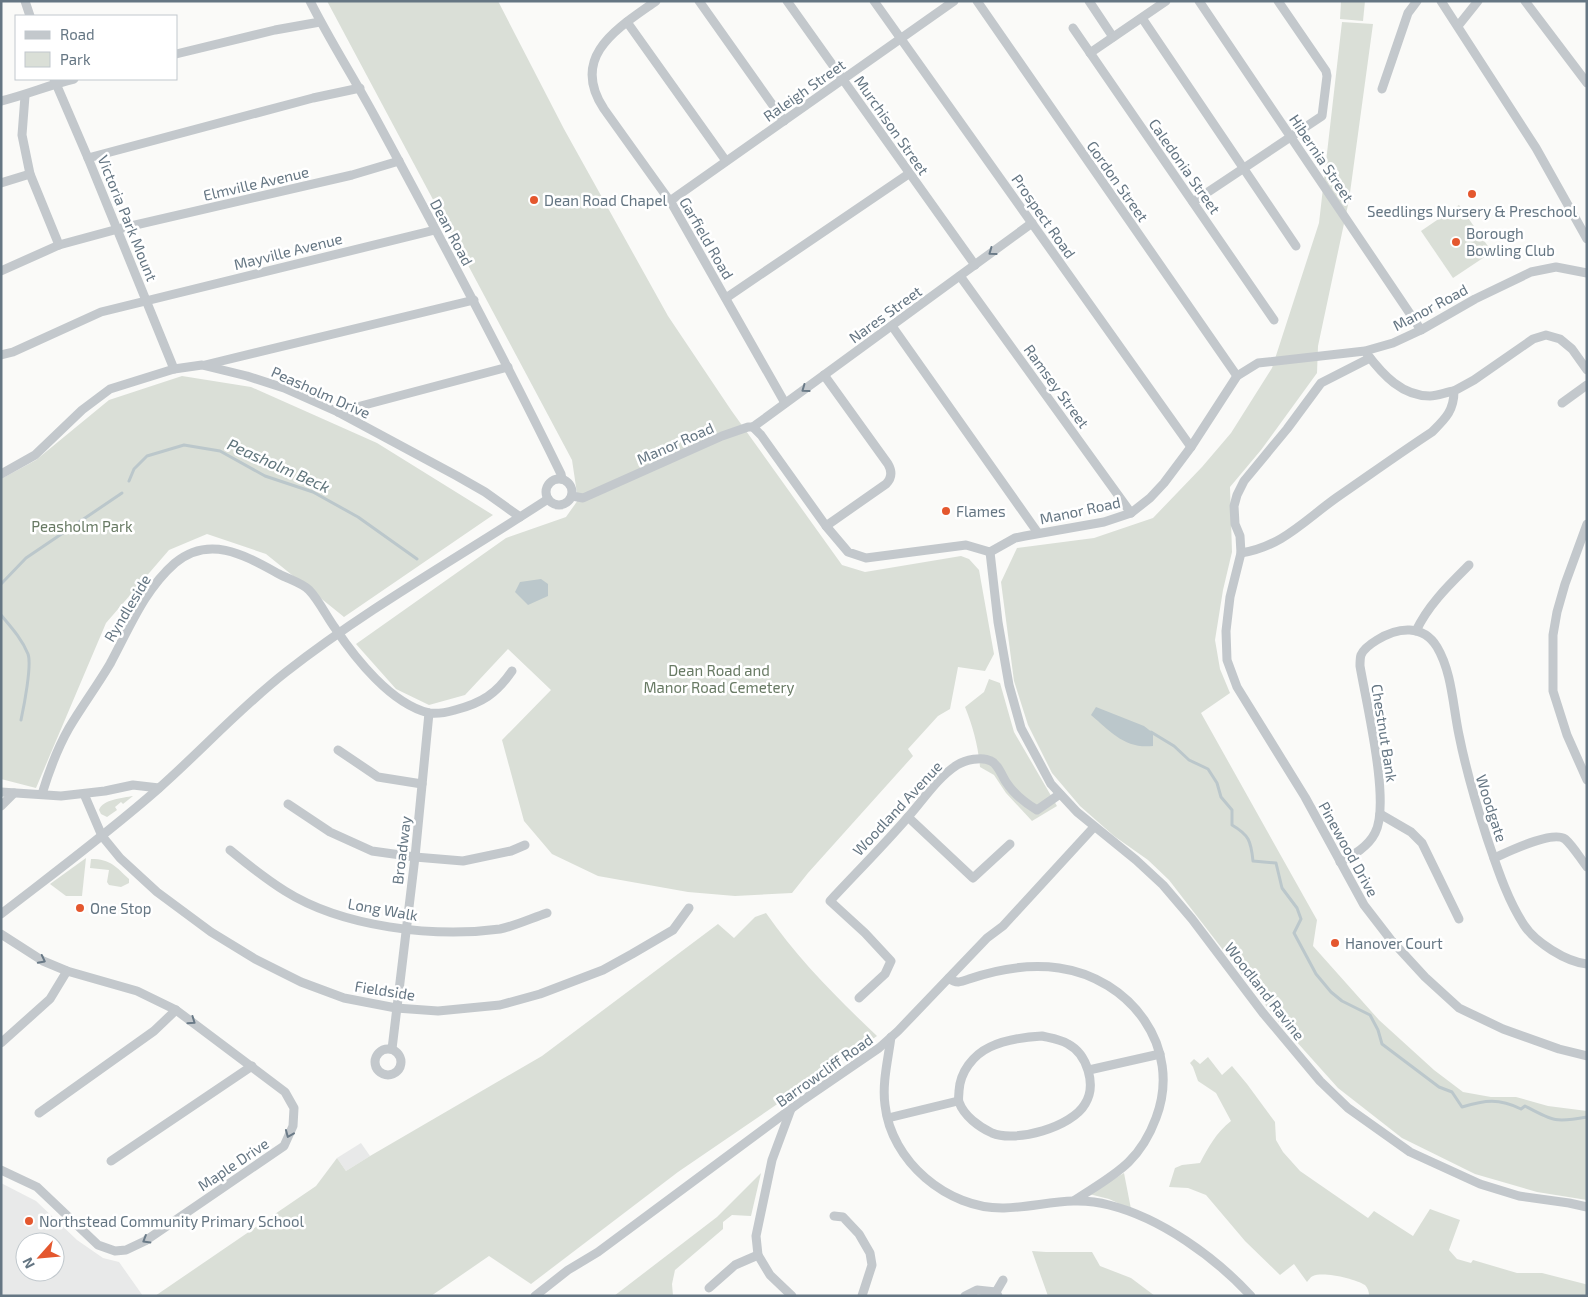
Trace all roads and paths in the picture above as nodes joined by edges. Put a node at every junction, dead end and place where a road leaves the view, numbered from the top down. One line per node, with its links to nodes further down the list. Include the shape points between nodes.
1 (24, 1): 17 (street)
2 (310, 1): 19 (street, Dean Road)
3 (656, 1): 20 (street, Garfield Road)
4 (699, 1): 34 (street)
5 (788, 1): 27 (street, Murchison Street)
6 (874, 1): 24 (street, Prospect Road)
7 (954, 1): 24 (street, Raleigh Street)
8 (977, 1): 68 (street, Gordon Street)
9 (1089, 1): 23 (street)
10 (1166, 1): 18 (street)
11 (1199, 1): 35 (street, Hibernia Street)
12 (1278, 1): 35 (street, via 1327,76 1322,116)
13 (1417, 1): 31 (street, via 1408,12)
14 (1441, 1): 21 (street)
15 (1478, 1): 21 (street)
16 (1525, 1): 29 (street)
17 (30, 15)
18 (1142, 18): 23 (street); 39 (street)
19 (320, 22): 26 (street); 30 (street, Dean Road)
20 (627, 22): 38 (street); 43 (street, Garfield Road, via 606,39 598,51 593,67 593,85 599,102)
21 (1458, 26): 48 (street, via 1536,148)
22 (1073, 28): 25 (street, Caledonia Street)
23 (1113, 37): 25 (street)
24 (900, 39): 27 (street, Raleigh Street); 45 (street, Prospect Road)
25 (1090, 53): 44 (street, Caledonia Street)
26 (178, 54)
27 (843, 79): 34 (street, Raleigh Street); 40 (street, Murchison Street)
28 (55, 81): 32 (street); 36 (street, Victoria Park Mount)
29 (1587, 83)
30 (360, 88): 36 (street); 37 (street, Dean Road)
31 (1382, 89)
32 (25, 96): 33 (street); 41 (street, via 22,135)
33 (1, 101)
34 (784, 121): 38 (street, Raleigh Street)
35 (1291, 137): 39 (street); 60 (street, Hibernia Street)
36 (88, 158): 46 (street, Victoria Park Mount)
37 (399, 161): 46 (street, Elmville Avenue); 47 (street, Dean Road)
38 (726, 161): 43 (street, Raleigh Street)
39 (1244, 168): 44 (street); 50 (street)
40 (910, 173): 51 (street, Murchison Street); 55 (street)
41 (30, 174): 42 (street); 49 (street)
42 (1, 183)
43 (670, 201): 55 (street, Garfield Road)
44 (1193, 202): 58 (street, Caledonia Street)
45 (1032, 224): 51 (street, Nares Street, one-way to 51); 75 (street, Prospect Road)
46 (118, 229): 49 (street, Elmville Avenue); 56 (street, Victoria Park Mount)
47 (435, 230): 56 (street, Mayville Avenue); 57 (street, Dean Road)
48 (1587, 238)
49 (59, 245): 52 (street, Elmville Avenue)
50 (1296, 246)
51 (975, 265): 54 (street, Nares Street)
52 (1, 271)
53 (1587, 273): 60 (street, Manor Road, via 1556,267 1531,272)
54 (960, 276): 59 (street, Nares Street); 80 (street, Ramsey Street)
55 (726, 298): 71 (street, Garfield Road)
56 (147, 300): 61 (street, Mayville Avenue, via 101,312); 65 (street, Victoria Park Mount)
57 (474, 300): 63 (street); 64 (street, Dean Road)
58 (1274, 320)
59 (892, 326): 67 (street, Nares Street); 84 (street)
60 (1421, 330): 62 (street, Manor Road)
61 (1, 355)
62 (1368, 355): 68 (street, Manor Road, via 1269,361 1258,363); 70 (street, via 1395,384 1413,394 1432,396); 86 (street, via 1321,383 1244,481 1234,506)
63 (202, 365): 65 (street, Peasholm Drive); 73 (street, Peasholm Drive, via 284,388)
64 (508, 367): 73 (street); 77 (street, Dean Road)
65 (174, 369): 76 (street, Peasholm Drive, via 110,389 82,410 35,455)
66 (1587, 370): 70 (street, via 1572,349 1560,339 1546,335 1533,339)
67 (824, 375): 71 (street, Nares Street, one-way to 71); 83 (street, via 891,471 886,484)
68 (1237, 376): 75 (street, Manor Road)
69 (1587, 385): 72 (street)
70 (1454, 390): 86 (street, via 1454,400 1447,417 1432,432 1293,532 1259,550)
71 (786, 403): 74 (street, Nares Street)
72 (1562, 403)
73 (338, 412): 81 (street, Peasholm Drive, via 458,476)
74 (754, 427): 78 (street, Manor Road, via 722,436 583,498); 83 (street)
75 (1191, 447): 80 (street, Manor Road, via 1164,483)
76 (1, 474)
77 (562, 480): 78 (street, via 570,485); 79 (street, via 554,481 547,488)
78 (572, 496): 79 (street, Manor Road, via 566,504 560,505)
79 (548, 499): 81 (street)
80 (1132, 513): 84 (street, Manor Road, via 1104,522)
81 (520, 517): 89 (street)
82 (1587, 524): 93 (street, via 1557,612 1553,657 1553,691 1567,735)
83 (826, 526): 85 (street, via 848,552 866,558 966,545)
84 (1038, 533): 85 (street, Manor Road, via 1015,538)
85 (990, 552): 100 (street, Woodland Ravine, via 1009,685 1021,728 1051,784)
86 (1241, 553): 112 (street, Pinewood Drive, via 1226,631 1231,674)
87 (1469, 565): 88 (street, via 1428,609)
88 (1416, 631): 103 (street, Chestnut Bank, via 1388,634 1374,641 1362,654 1360,666 1380,786); 111 (street, Woodgate, via 1434,643 1445,667 1466,773)
89 (339, 634): 91 (street, Ryndleside, via 385,686 405,703); 95 (street, via 259,693); 98 (street, Ryndleside, via 309,590 224,549 209,548 191,553 159,579 136,613 110,664 65,735)
90 (512, 671): 91 (street, via 490,696 474,705)
91 (429, 713): 94 (street, Broadway)
92 (338, 750): 94 (street, via 378,777)
93 (1587, 780)
94 (422, 784): 110 (street, Broadway)
95 (159, 788): 99 (street, via 133,784); 106 (street)
96 (1, 792): 97 (street)
97 (14, 794): 98 (street); 102 (street)
98 (42, 794): 99 (street)
99 (84, 794): 106 (street, Fieldside)
100 (1060, 794): 104 (street, Woodland Avenue, via 1037,810 1013,791 990,760 970,760 949,771); 105 (street, Woodland Ravine)
101 (288, 804): 110 (street, via 330,832 372,851)
102 (1, 806)
103 (1380, 814): 112 (street, Chestnut Bank, via 1375,835 1368,844); 117 (street, via 1411,832 1422,843)
104 (908, 817): 107 (street, via 973,878); 123 (street, Woodland Avenue, via 830,901 891,961 884,974)
105 (1094, 827): 122 (street, Barrowcliff Road, via 1003,926); 140 (street, Woodland Ravine, via 1163,885 1262,1013 1320,1081 1348,1108 1410,1152 1480,1184 1519,1196)
106 (102, 836): 116 (street); 124 (street, Fieldside, via 156,892 254,959 344,998)
107 (1010, 844)
108 (524, 845): 110 (street, via 463,862)
109 (230, 850): 118 (street, Long Walk, via 285,892 326,911 363,922)
110 (415, 857): 118 (street, Broadway)
111 (1494, 858): 113 (street, via 1556,836 1566,840); 120 (street, Woodgate, via 1511,902 1525,926 1544,945)
112 (1340, 862): 130 (street, Pinewood Drive, via 1364,905 1391,940 1425,978 1459,1008 1511,1032)
113 (1587, 867)
114 (688, 908): 124 (street, Fieldside, via 673,930 632,954 603,970 540,994 500,1006 438,1011)
115 (547, 913): 118 (street, Long Walk, via 501,929 456,932)
116 (1, 914)
117 (1459, 919)
118 (405, 929): 124 (street, Broadway)
119 (1, 934): 121 (street, Maple Drive, one-way to 121, via 43,961)
120 (1587, 964)
121 (67, 971): 125 (street, Maple Drive, via 137,991); 127 (street, via 50,999)
122 (948, 978): 126 (street, Barrowcliff Road); 129 (street, via 958,982 994,972 1036,966 1078,972 1111,986 1129,1000 1146,1021)
123 (859, 998)
124 (396, 1008): 128 (street, Broadway)
125 (176, 1010): 131 (street, Maple Drive, one-way to 131); 135 (street, via 154,1031)
126 (891, 1037): 134 (street, Barrowcliff Road); 136 (street, via 884,1094)
127 (1, 1043)
128 (392, 1049)
129 (1160, 1054): 132 (street); 139 (street, via 1162,1096 1156,1118 1140,1151 1128,1164)
130 (1587, 1056)
131 (252, 1066): 137 (street); 138 (street, Maple Drive, one-way to 138, via 285,1092 294,1108 293,1126 284,1146 145,1241 126,1250 115,1251 98,1245 37,1187)
132 (1089, 1070): 133 (street, via 1070,1044 1042,1036 1018,1037 989,1047 970,1061 959,1082); 133 (street, via 1086,1104 1075,1115 1034,1134 994,1134 969,1118)
133 (958, 1101): 136 (street)
134 (791, 1109): 142 (street, via 772,1160 756,1236); 146 (street, Barrowcliff Road)
135 (39, 1113)
136 (888, 1118): 139 (street, via 896,1142 914,1167 936,1186 960,1200 1001,1208)
137 (111, 1161)
138 (1, 1170)
139 (1075, 1200): 150 (street, via 1110,1205 1177,1234)
140 (1587, 1207)
141 (834, 1216): 148 (street, via 843,1217 870,1253 872,1265)
142 (758, 1255): 144 (street, via 735,1265); 147 (street, via 770,1275)
143 (1003, 1280): 145 (street)
144 (709, 1288)
145 (997, 1294): 149 (street, via 977,1290)
146 (535, 1296)
147 (792, 1296)
148 (862, 1296)
149 (965, 1296)
150 (1251, 1296)

